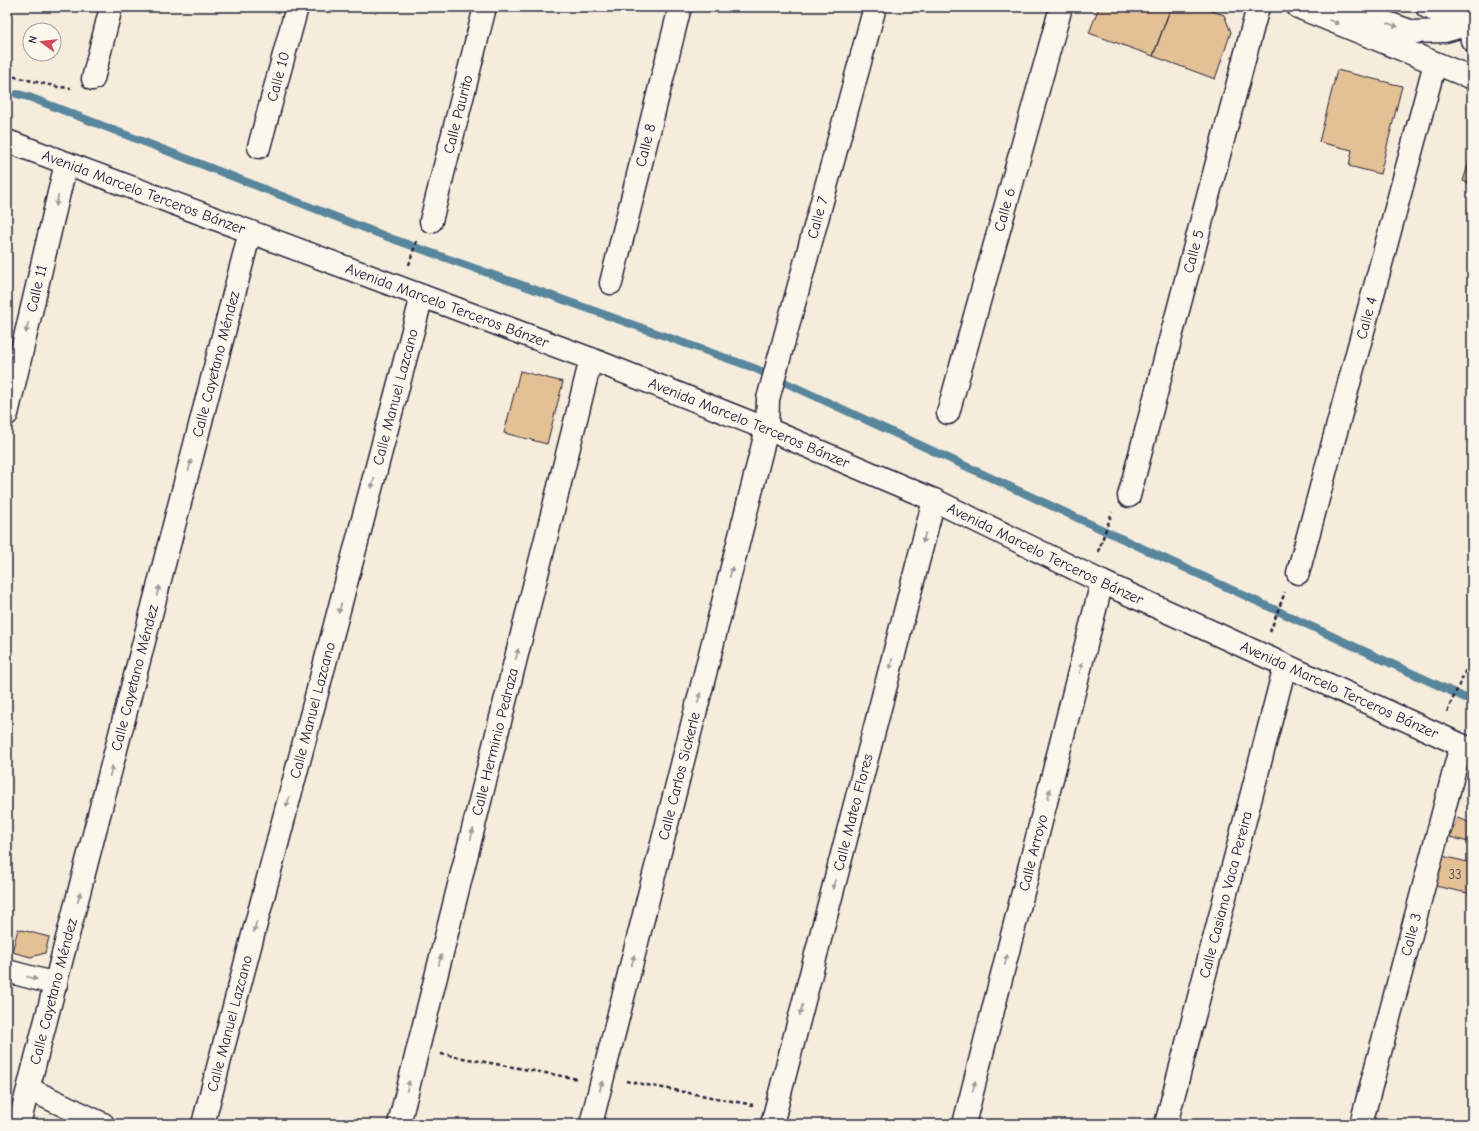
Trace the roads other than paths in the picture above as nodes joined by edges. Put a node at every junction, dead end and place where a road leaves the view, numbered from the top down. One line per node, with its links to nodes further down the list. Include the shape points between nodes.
1 (111, 7): 14 (street)
2 (297, 7): 16 (street, Calle 10)
3 (485, 7): 18 (street, Calle Paurito)
4 (680, 7): 20 (street, Calle 8)
5 (875, 7): 25 (street, Calle 7, via 768,398)
6 (1061, 7): 23 (street, Calle 6)
7 (1258, 7): 27 (street, Calle 5)
8 (1298, 7): 12 (street, one-way to 12)
9 (1343, 7): 11 (street, one-way to 11, via 1413,32)
10 (1427, 7): 11 (street)
11 (1471, 27)
12 (1435, 63): 13 (street); 28 (street, Calle 4)
13 (1472, 78)
14 (93, 79)
15 (7, 141): 17 (street, Avenida Marcelo Terceros Bánzer)
16 (259, 147)
17 (66, 163): 19 (street, Avenida Marcelo Terceros Bánzer); 24 (street, Calle 11, one-way to 24)
18 (425, 228)
19 (250, 232): 21 (street, Avenida Marcelo Terceros Bánzer); 33 (street, Calle Cayetano Méndez, one-way to 19)
20 (611, 283)
21 (422, 296): 22 (street, Avenida Marcelo Terceros Bánzer); 37 (street, Calle Manuel Lazcano, one-way to 37)
22 (591, 359): 25 (street, Avenida Marcelo Terceros Bánzer); 38 (street, Calle Herminio Pedraza, one-way to 22)
23 (948, 413)
24 (7, 414)
25 (767, 429): 26 (street, Avenida Marcelo Terceros Bánzer); 39 (street, Calle Carlos Sickerle, one-way to 25)
26 (934, 500): 29 (street, Avenida Marcelo Terceros Bánzer); 40 (street, Calle Mateo Flores, one-way to 40)
27 (1121, 503)
28 (1298, 573)
29 (1102, 582): 30 (street, Avenida Marcelo Terceros Bánzer); 41 (street, Calle Arroyo, one-way to 29)
30 (1285, 666): 31 (street, Avenida Marcelo Terceros Bánzer); 42 (street, Calle Casiano Vaca Pereira)
31 (1466, 747): 43 (street, Calle 3)
32 (7, 971): 33 (street, one-way to 33)
33 (56, 984): 34 (street, Calle Cayetano Méndez)
34 (29, 1089): 35 (street, Calle Cayetano Méndez); 36 (street)
35 (19, 1124)
36 (103, 1124)
37 (203, 1124)
38 (399, 1124)
39 (591, 1124)
40 (772, 1124)
41 (964, 1124)
42 (1166, 1124)
43 (1361, 1124)

